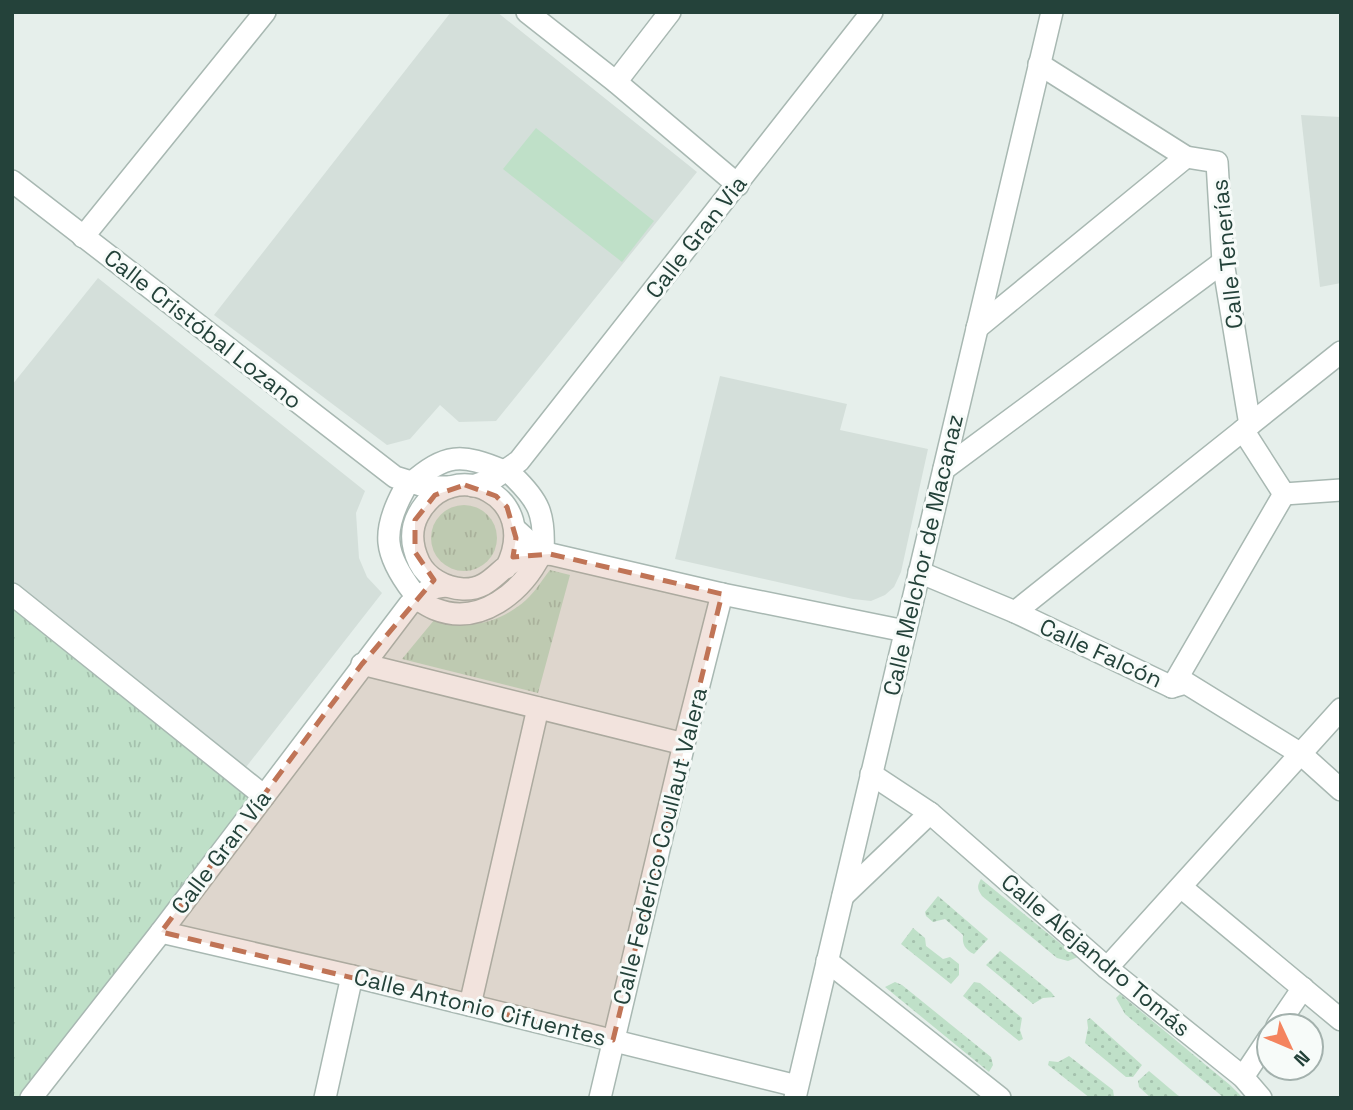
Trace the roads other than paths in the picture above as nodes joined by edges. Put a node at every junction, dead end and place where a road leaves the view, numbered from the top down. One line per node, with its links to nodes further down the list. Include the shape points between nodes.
1 (265, 12): 11 (street)
2 (527, 12): 7 (street)
3 (670, 12): 7 (street)
4 (872, 12): 10 (street, Calle Gran Via)
5 (1052, 12): 6 (street, Calle Melchor de Macanaz)
6 (1039, 64): 8 (street, Calle Tenerías); 13 (street, Calle Melchor de Macanaz)
7 (616, 82): 10 (street)
8 (1186, 157): 12 (street, Calle Tenerías, via 1217,162); 13 (street)
9 (12, 181): 11 (street, Calle Cristóbal Lozano)
10 (738, 185): 16 (street, Calle Gran Via)
11 (83, 237): 18 (street, Calle Cristóbal Lozano)
12 (1223, 262): 15 (street, Calle Tenerías); 17 (street)
13 (977, 328): 17 (street, Calle Melchor de Macanaz)
14 (1341, 352): 15 (street)
15 (1246, 428): 22 (street, Calle Tenerías); 34 (street)
16 (512, 469): 18 (street, via 462,458 445,460); 19 (street); 23 (street); 26 (street, via 538,505)
17 (944, 469): 29 (street, Calle Melchor de Macanaz)
18 (403, 484): 20 (street); 24 (street, via 414,503); 33 (street, via 388,526 393,562)
19 (473, 486): 20 (street); 23 (street, via 496,496)
20 (449, 487): 24 (street, via 423,505)
21 (1341, 489): 22 (street)
22 (1284, 494): 37 (street)
23 (507, 507): 25 (street)
24 (415, 520): 27 (street, via 412,536)
25 (515, 529): 26 (street); 28 (street, via 513,554)
26 (545, 553): 28 (street, via 517,559); 32 (street); 33 (street, via 518,589 495,605 456,614)
27 (419, 561): 30 (street, via 433,579); 33 (street)
28 (506, 568): 30 (street, via 479,587)
29 (919, 572): 34 (street, Calle Falcón); 35 (street, Calle Melchor de Macanaz)
30 (447, 586): 33 (street, via 432,587)
31 (12, 594): 44 (street)
32 (722, 594): 35 (street); 40 (street, Calle Federico Coullaut Valera)
33 (413, 599): 36 (street, Calle Gran Vía)
34 (1015, 612): 37 (street, Calle Falcón)
35 (905, 631): 42 (street, Calle Melchor de Macanaz)
36 (362, 664): 38 (street); 44 (street, Calle Gran Vía)
37 (1172, 687): 41 (street, Calle Falcón, via 1186,683)
38 (538, 708): 40 (street); 53 (street)
39 (1341, 709): 41 (street)
40 (684, 744): 56 (street, Calle Federico Coullaut Valera)
41 (1301, 754): 43 (street, Calle Falcón); 46 (street)
42 (872, 774): 45 (street, Calle Alejandro Tomás); 47 (street, Calle Melchor de Macanaz)
43 (1341, 790)
44 (264, 796): 48 (street, Calle Gran Vía)
45 (930, 813): 47 (street); 50 (street, Calle Alejandro Tomás)
46 (1181, 887): 50 (street); 52 (street)
47 (843, 895): 49 (street, Calle Melchor de Macanaz)
48 (161, 932): 51 (street, Calle Antonio Cifuentes); 61 (street, Calle Gran Vía)
49 (827, 961): 59 (street, Calle Melchor de Macanaz); 60 (street)
50 (1107, 968): 58 (street, Calle Alejandro Tomás)
51 (352, 976): 53 (street, Calle Antonio Cifuentes); 62 (street)
52 (1303, 988): 54 (street); 55 (street)
53 (470, 1005): 56 (street, Calle Antonio Cifuentes)
54 (1287, 1012)
55 (1341, 1020)
56 (613, 1040): 59 (street, Calle Antonio Cifuentes); 63 (street, Calle Federico Coullaut Valera)
57 (1255, 1059): 58 (street)
58 (1243, 1077): 64 (street, Calle Alejandro Tomás)
59 (796, 1092)
60 (992, 1096)
61 (31, 1098)
62 (326, 1098)
63 (600, 1098)
64 (1261, 1098)

